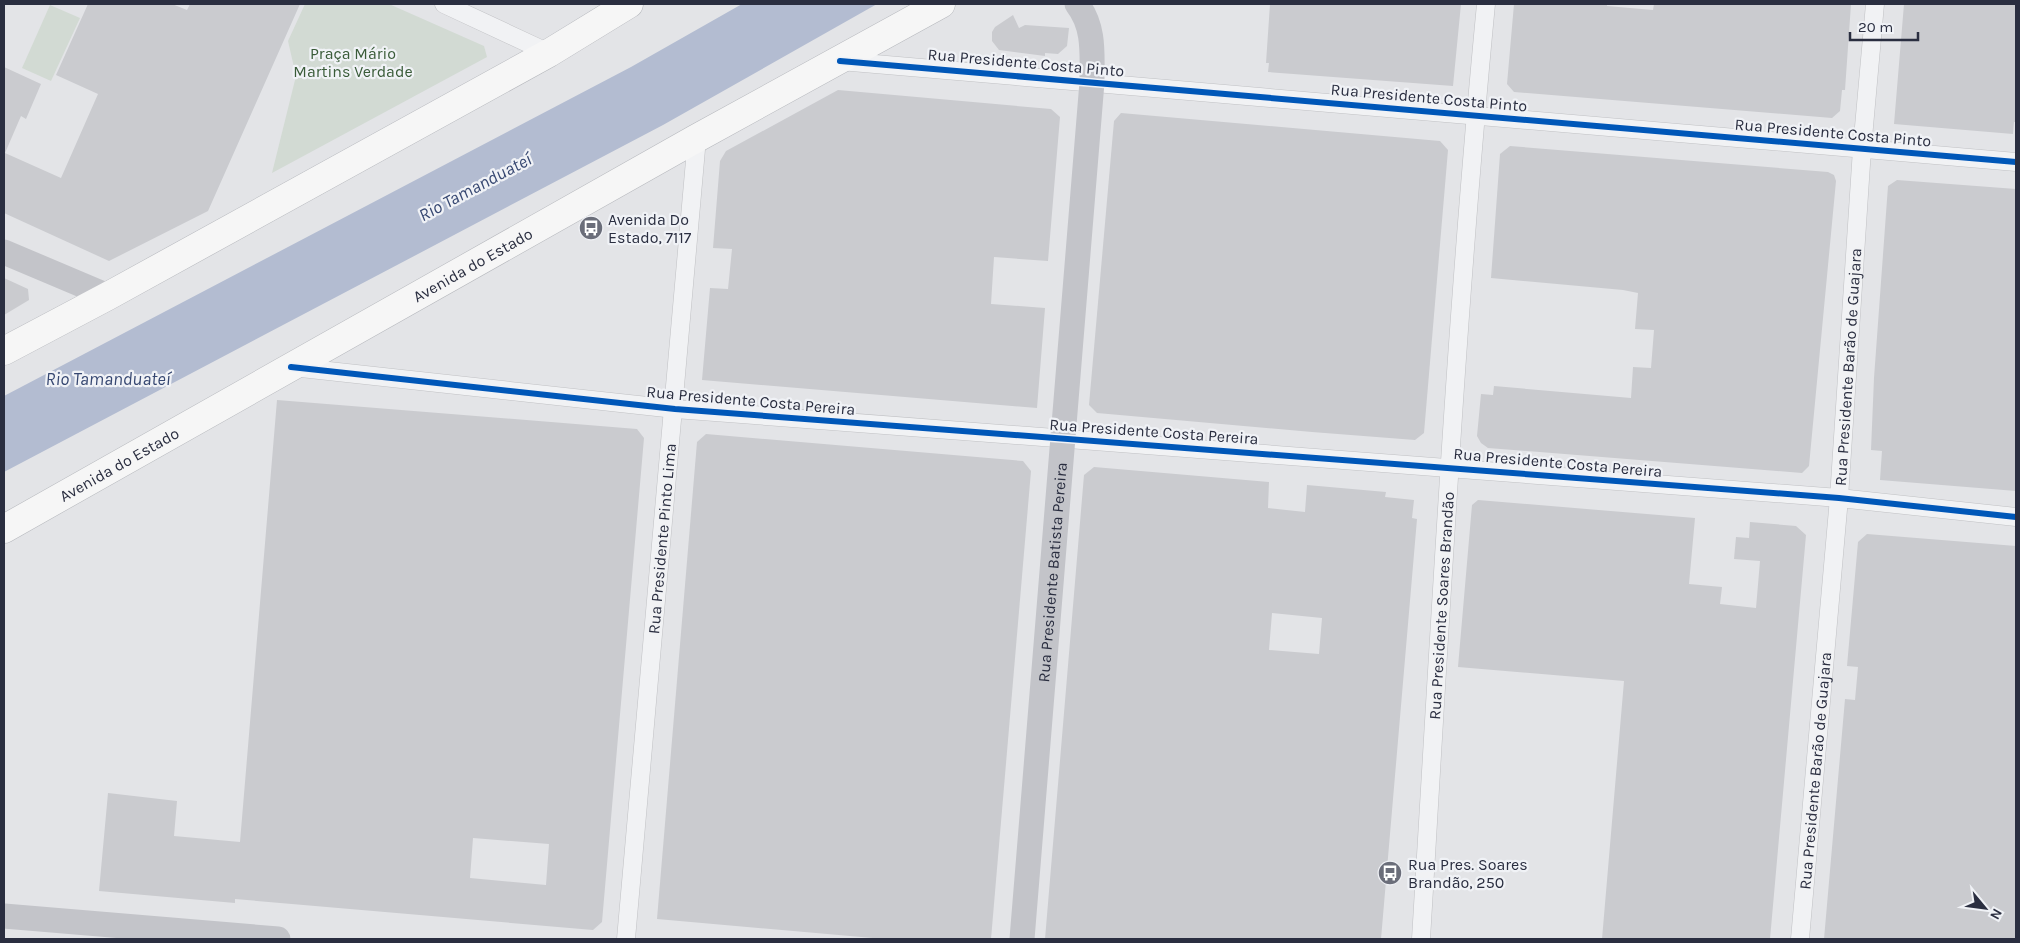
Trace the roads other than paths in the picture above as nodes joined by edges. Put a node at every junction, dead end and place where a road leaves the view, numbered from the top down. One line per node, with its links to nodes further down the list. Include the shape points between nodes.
1 (444, 4): 7 (street)
2 (629, 4): 7 (highway)
3 (941, 4): 8 (highway, Avenida do Estado)
4 (1077, 4): 9 (main road, Rua Presidente Batista Pereira, via 1086,15 1092,36)
5 (1486, 4): 10 (street, Rua Presidente Soares Brandão)
6 (1875, 4): 12 (street, Rua Presidente Barão de Guajara)
7 (549, 52): 15 (highway)
8 (840, 61): 9 (street, Rua Presidente Costa Pinto); 11 (highway, Avenida do Estado)
9 (1092, 82): 10 (street, Rua Presidente Costa Pinto); 19 (main road, Rua Presidente Batista Pereira)
10 (1475, 115): 12 (street, Rua Presidente Costa Pinto); 20 (street, Rua Presidente Soares Brandão)
11 (698, 138): 17 (highway, Avenida do Estado); 18 (street, Rua Presidente Pinto Lima)
12 (1862, 149): 13 (street, Rua Presidente Costa Pinto); 21 (street, Rua Presidente Barão de Guajara)
13 (2016, 162)
14 (4, 252): 15 (main road)
15 (108, 296): 16 (highway)
16 (4, 350)
17 (291, 367): 18 (street, Rua Presidente Costa Pereira); 23 (highway, Avenida do Estado)
18 (675, 409): 19 (street, Rua Presidente Costa Pereira); 27 (street, Rua Presidente Pinto Lima)
19 (1064, 438): 20 (street, Rua Presidente Costa Pereira); 25 (main road, Rua Presidente Batista Pereira)
20 (1450, 467): 21 (street, Rua Presidente Costa Pereira); 28 (street, Rua Presidente Soares Brandão)
21 (1839, 498): 22 (street, Rua Presidente Costa Pereira); 29 (street, Rua Presidente Barão de Guajara)
22 (2016, 517)
23 (4, 529)
24 (4, 916): 26 (main road)
25 (1024, 938)
26 (278, 939)
27 (626, 939)
28 (1421, 939)
29 (1800, 939)

